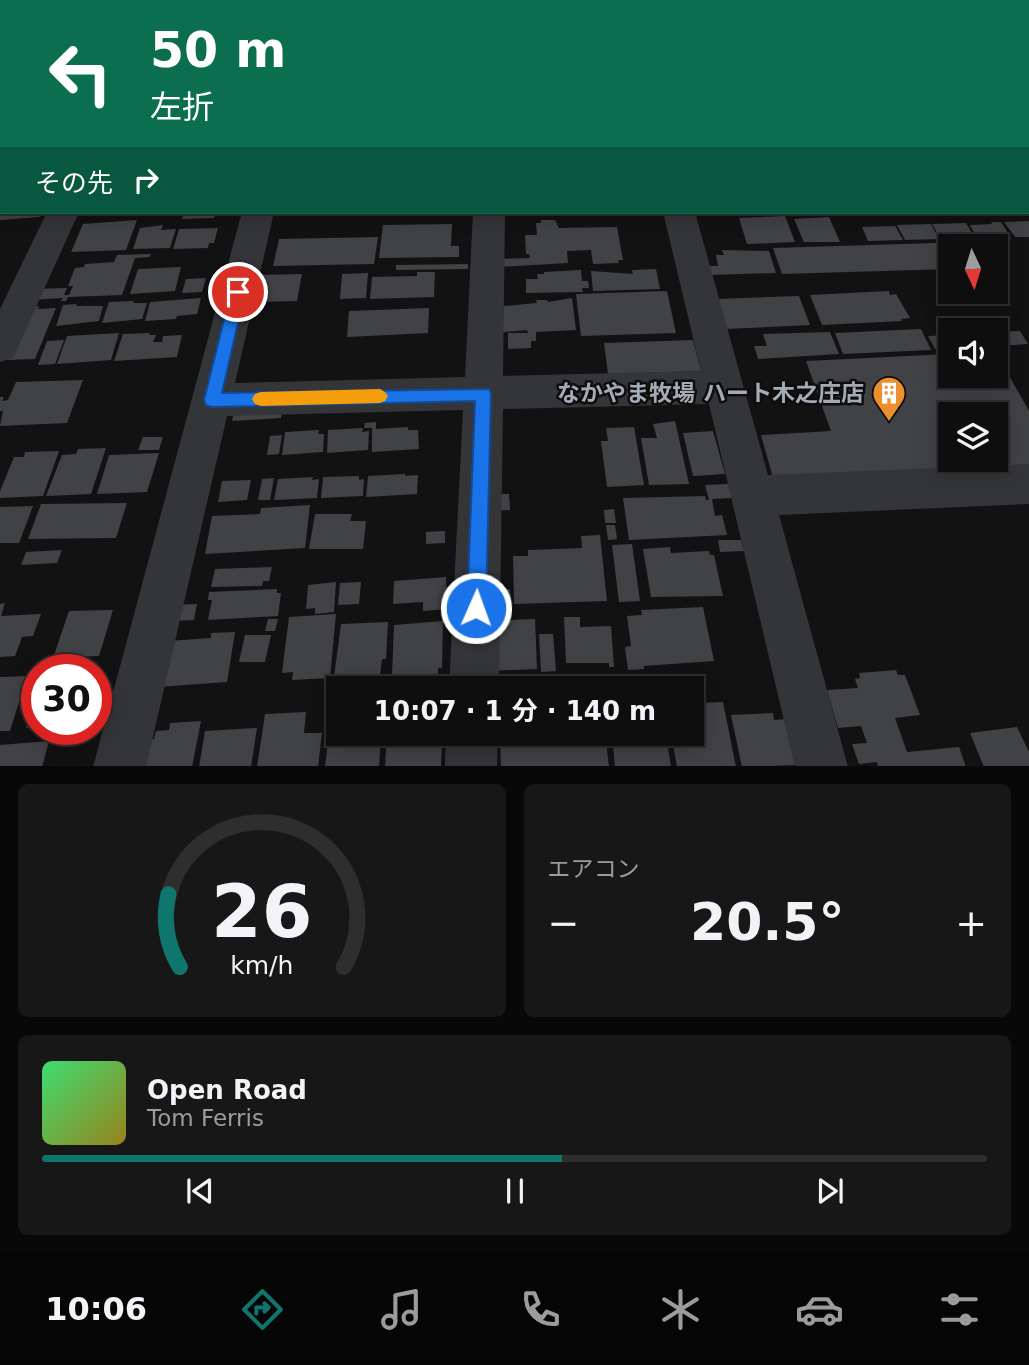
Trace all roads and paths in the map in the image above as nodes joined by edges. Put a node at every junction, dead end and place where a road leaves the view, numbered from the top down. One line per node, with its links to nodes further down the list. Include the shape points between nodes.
1 (62, 214): 5 (street)
2 (258, 214): 8 (street)
3 (489, 214): 7 (street)
4 (680, 214): 6 (street)
5 (0, 347)
6 (724, 387): 7 (street); 10 (street)
7 (483, 394): 8 (street); 11 (street)
8 (212, 400): 13 (street)
9 (1029, 484): 10 (street)
10 (752, 496): 15 (street)
11 (474, 676)
12 (472, 746): 14 (street)
13 (119, 766)
14 (471, 766)
15 (822, 766)

